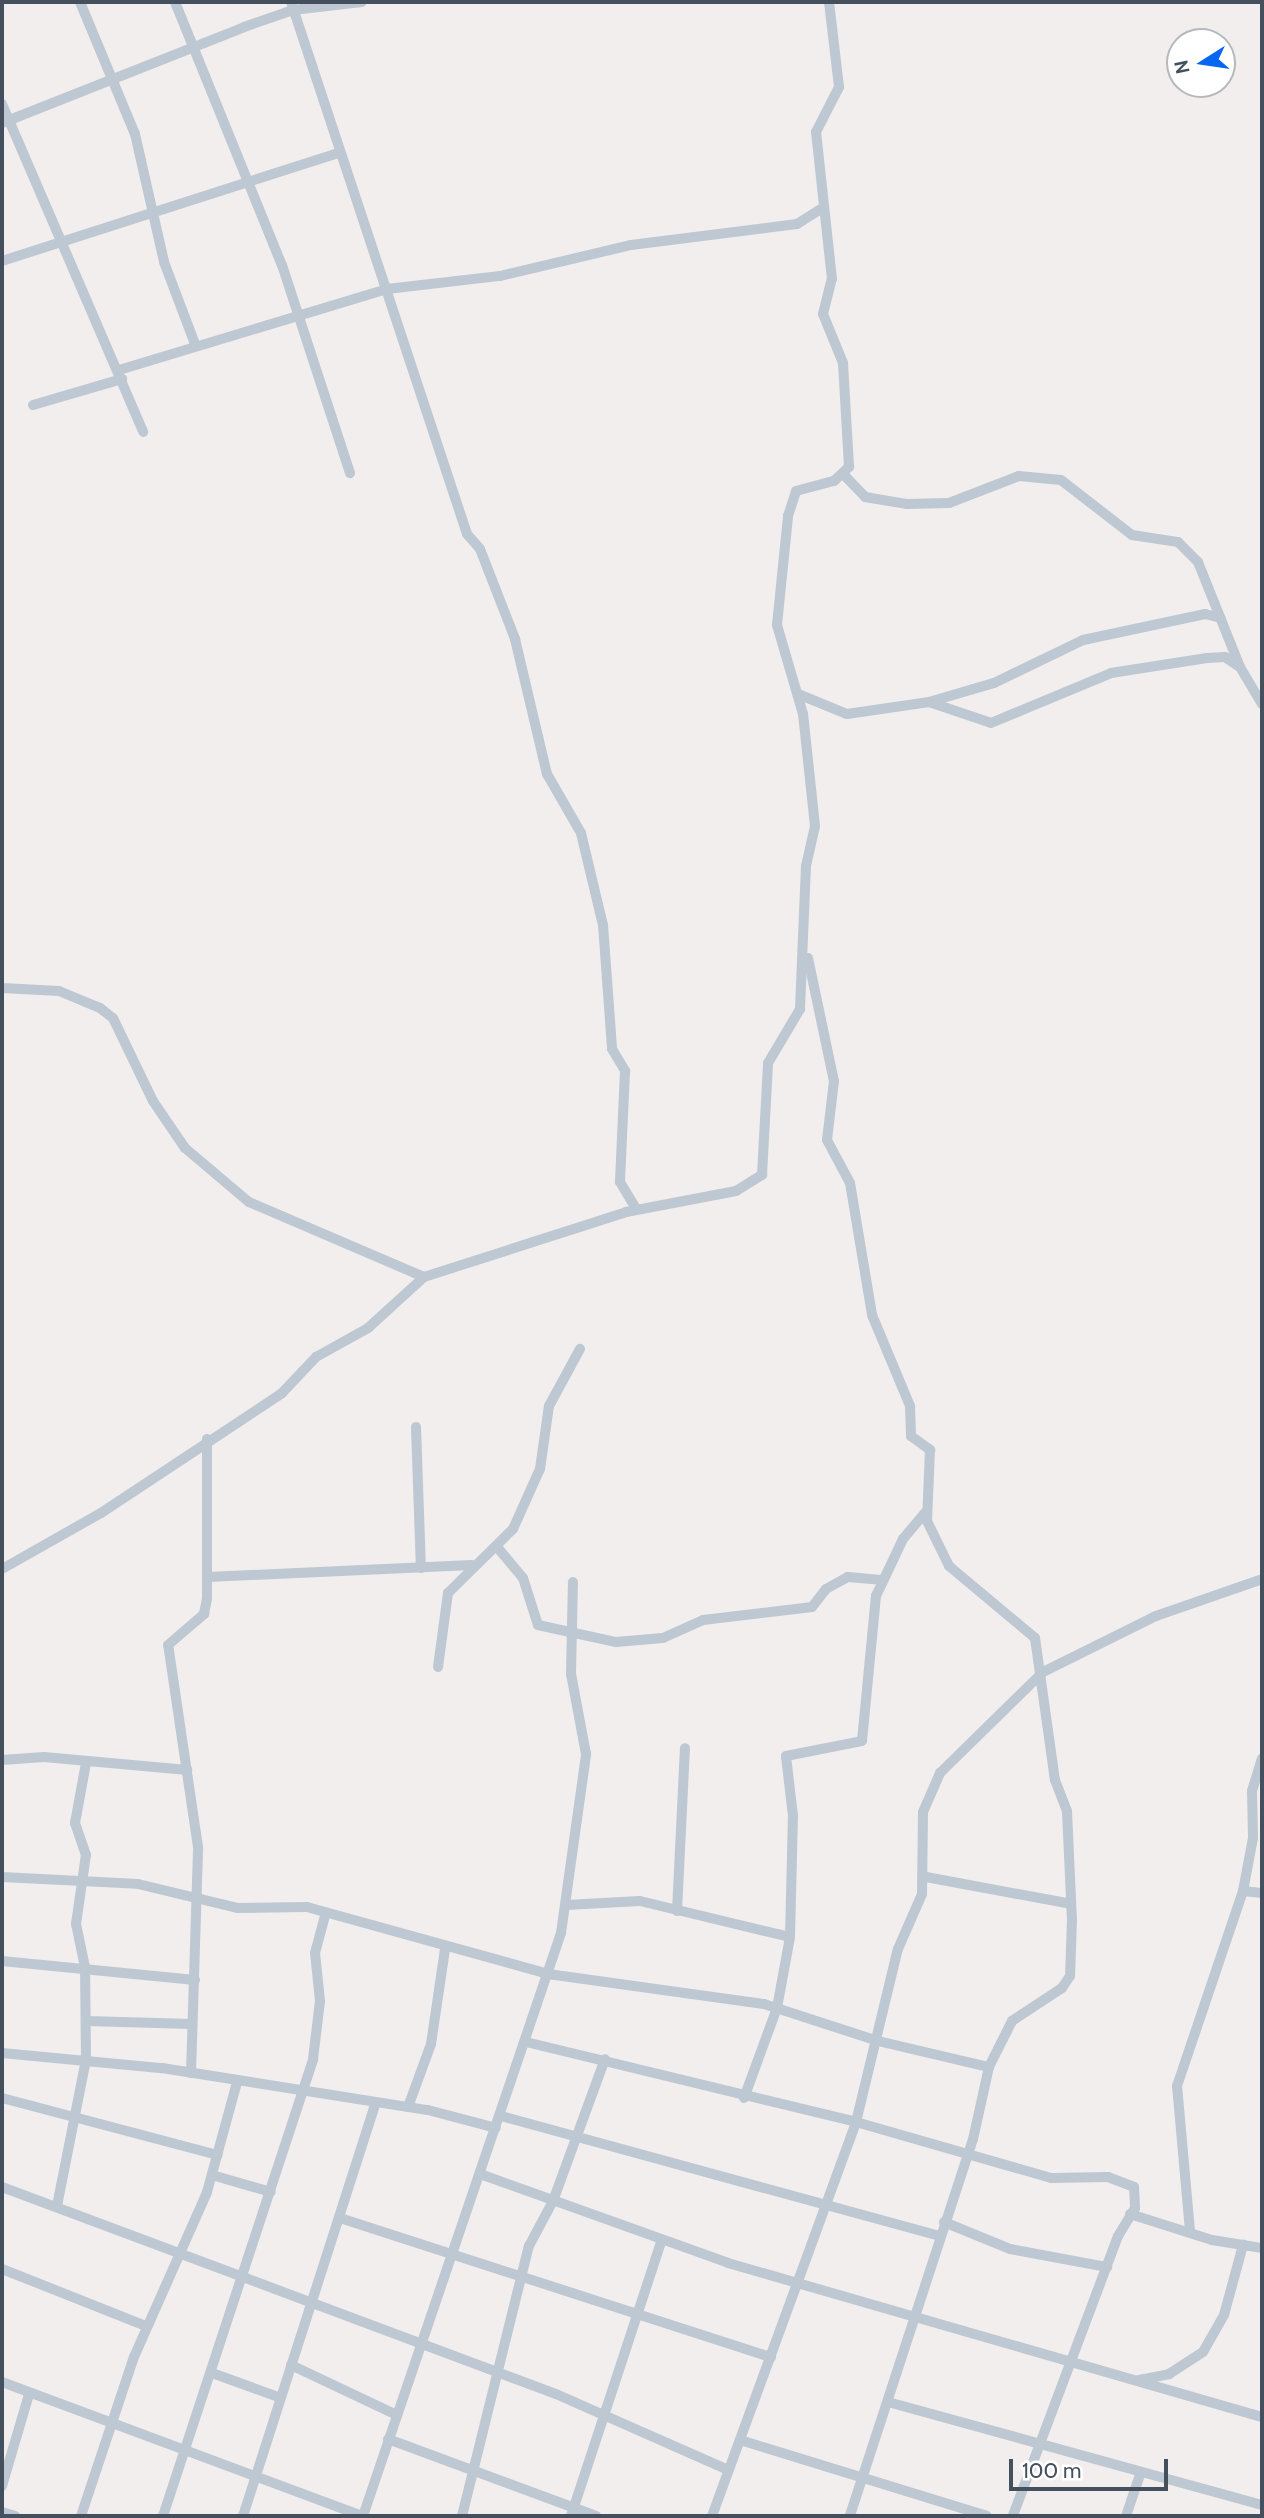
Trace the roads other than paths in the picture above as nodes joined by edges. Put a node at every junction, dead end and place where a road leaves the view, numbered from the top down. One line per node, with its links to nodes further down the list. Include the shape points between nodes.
1 (80, 2): 7 (street)
2 (175, 2): 6 (street)
3 (362, 2): 5 (street)
4 (830, 2): 12 (street, via 839,87 816,132)
5 (292, 6): 6 (street); 10 (street)
6 (191, 48): 7 (street); 11 (street)
7 (113, 79): 9 (street); 13 (street, via 135,134)
8 (2, 104): 9 (street)
9 (4, 122): 14 (street)
10 (339, 153): 11 (street); 16 (street)
11 (247, 187): 13 (street); 17 (street)
12 (823, 208): 16 (street, via 797,224 631,245 500,276); 23 (street, via 832,279 822,314 843,363)
13 (154, 216): 14 (street); 18 (street)
14 (63, 243): 15 (street); 19 (street)
15 (2, 261)
16 (387, 289): 17 (street); 31 (street, via 467,534 480,550 515,639 547,774 581,833 603,925 612,1049 625,1071 620,1182)
17 (296, 314): 18 (street); 22 (street)
18 (195, 344): 19 (street)
19 (120, 375): 20 (street); 21 (street)
20 (33, 405)
21 (143, 432)
22 (350, 473)
23 (845, 476): 24 (street, via 865,497 907,504 949,503 1019,476 1061,480 1132,534 1178,542 1198,562); 26 (street, via 803,487 791,499 777,625)
24 (1221, 618): 25 (street); 27 (street, via 1205,614 1083,640 994,683)
25 (1240, 667): 27 (street, via 1225,657 1111,673 991,723); 28 (street)
26 (798, 694): 27 (street, via 847,714); 29 (street, via 815,802 806,866)
27 (929, 702)
28 (1262, 704)
29 (806, 954): 31 (street, via 800,1009 768,1063 762,1175 736,1191); 36 (street, via 834,1081 827,1140 850,1183 872,1315 910,1405 909,1431 930,1450)
30 (2, 988): 32 (street, via 59,991 100,1008 113,1018 153,1101 185,1148 249,1202)
31 (636, 1209): 32 (street)
32 (424, 1277): 35 (street, via 375,1322 316,1357 282,1393)
33 (580, 1349): 37 (street, via 549,1406 533,1488)
34 (416, 1427): 39 (street)
35 (207, 1439): 40 (street, via 101,1513); 41 (street)
36 (926, 1513): 43 (street); 47 (street, via 948,1566 1035,1638)
37 (497, 1547): 38 (street); 45 (street, via 523,1578 533,1620)
38 (472, 1565): 39 (street); 46 (street, via 448,1593)
39 (421, 1568): 41 (street)
40 (2, 1569)
41 (208, 1577): 52 (street, via 204,1614 168,1645)
42 (1262, 1579): 47 (street, via 1156,1616)
43 (881, 1580): 45 (street, via 848,1577 826,1589 812,1607 703,1620 663,1638 616,1642); 63 (street, via 862,1741 786,1755 793,1816)
44 (573, 1582): 45 (street)
45 (570, 1630): 60 (street, via 571,1674 586,1754)
46 (438, 1667)
47 (1043, 1672): 54 (street, via 940,1773 923,1812); 59 (street, via 1049,1747 1068,1823)
48 (685, 1748): 61 (street)
49 (1262, 1758): 56 (street, via 1252,1791 1253,1838)
50 (2, 1760): 51 (street)
51 (86, 1763): 52 (street); 55 (street, via 75,1823 86,1855)
52 (187, 1770): 58 (street, via 198,1847)
53 (2, 1877): 55 (street)
54 (926, 1877): 59 (street); 72 (street, via 898,1950)
55 (78, 1884): 58 (street, via 138,1884); 66 (street)
56 (1243, 1891): 57 (street); 102 (street, via 1177,2085)
57 (1262, 1893)
58 (197, 1898): 62 (street, via 237,1908 284,1905); 68 (street)
59 (1071, 1904): 77 (street, via 1070,1976 1062,1988 1012,2021)
60 (566, 1905): 61 (street, via 640,1901); 67 (street)
61 (677, 1911): 63 (street)
62 (326, 1912): 64 (street); 80 (street, via 315,1952 318,2020)
63 (790, 1937): 69 (street)
64 (445, 1949): 67 (street); 84 (street, via 431,2044)
65 (2, 1961): 66 (street)
66 (85, 1967): 68 (street); 70 (street)
67 (548, 1974): 69 (street); 73 (street)
68 (195, 1980): 71 (street)
69 (778, 2008): 72 (street); 82 (street)
70 (86, 2021): 71 (street); 75 (street)
71 (192, 2024): 78 (street)
72 (878, 2041): 77 (street); 87 (street)
73 (526, 2042): 76 (street); 86 (street)
74 (2, 2053): 75 (street)
75 (86, 2059): 78 (street); 85 (street)
76 (605, 2059): 82 (street); 89 (street)
77 (989, 2067): 90 (street)
78 (191, 2073): 79 (street)
79 (237, 2082): 80 (street); 91 (street)
80 (303, 2095): 83 (street); 95 (street)
81 (2, 2098): 85 (street)
82 (744, 2098): 87 (street)
83 (375, 2106): 84 (street); 100 (street)
84 (408, 2107): 88 (street)
85 (76, 2116): 91 (street); 98 (street)
86 (501, 2116): 88 (street); 89 (street)
87 (856, 2122): 90 (street); 97 (street)
88 (496, 2128): 92 (street)
89 (578, 2137): 96 (street); 97 (street)
90 (968, 2154): 99 (street, via 1051,2178 1124,2181 1137,2197); 101 (street)
91 (218, 2155): 93 (street)
92 (480, 2174): 96 (street); 108 (street)
93 (212, 2175): 95 (street); 107 (street)
94 (2, 2187): 98 (street)
95 (271, 2192): 112 (street)
96 (553, 2200): 104 (street); 111 (street, via 537,2224)
97 (823, 2203): 103 (street); 113 (street)
98 (57, 2206): 107 (street)
99 (1130, 2214): 102 (street); 109 (street)
100 (340, 2218): 108 (street); 114 (street)
101 (944, 2222): 103 (street); 109 (street, via 1010,2249)
102 (1189, 2231): 105 (street)
103 (939, 2236): 116 (street)
104 (662, 2239): 113 (street); 115 (street)
105 (1243, 2245): 106 (street); 124 (street, via 1224,2315 1203,2352 1169,2374)
106 (1262, 2248)
107 (176, 2254): 112 (street); 117 (street)
108 (452, 2255): 111 (street); 118 (street)
109 (1107, 2267): 120 (street)
110 (2, 2269): 117 (street)
111 (523, 2278): 115 (street); 123 (street)
112 (245, 2279): 114 (street); 122 (street)
113 (796, 2282): 116 (street); 119 (street)
114 (310, 2303): 118 (street); 121 (street)
115 (636, 2316): 119 (street); 131 (street)
116 (911, 2316): 120 (street); 128 (street)
117 (146, 2326): 132 (street)
118 (421, 2347): 123 (street); 129 (street)
119 (771, 2357): 134 (street)
120 (1073, 2362): 124 (street); 135 (street)
121 (291, 2365): 127 (street); 129 (street)
122 (212, 2374): 127 (street); 136 (street)
123 (497, 2376): 131 (street, via 556,2394); 138 (street)
124 (1136, 2381): 130 (street)
125 (2, 2382): 126 (street)
126 (29, 2394): 132 (street); 142 (street)
127 (281, 2398): 140 (street)
128 (888, 2402): 135 (street); 141 (street)
129 (397, 2415): 133 (street)
130 (1262, 2417)
131 (602, 2419): 137 (street); 145 (street)
132 (113, 2424): 136 (street); 147 (street)
133 (388, 2439): 138 (street); 150 (street)
134 (740, 2440): 137 (street); 141 (street)
135 (1040, 2445): 139 (street); 156 (street)
136 (185, 2451): 140 (street); 148 (street)
137 (728, 2470): 153 (street)
138 (474, 2472): 145 (street); 151 (street)
139 (1141, 2472): 143 (street); 157 (street)
140 (257, 2477): 149 (street); 150 (street)
141 (865, 2480): 154 (street); 155 (street)
142 (2, 2486)
143 (1262, 2505)
144 (2, 2512): 146 (street)
145 (573, 2512): 152 (street)
146 (15, 2516)
147 (81, 2516)
148 (163, 2516)
149 (243, 2516)
150 (363, 2516)
151 (462, 2516)
152 (596, 2516)
153 (712, 2516)
154 (850, 2516)
155 (987, 2516)
156 (1013, 2516)
157 (1126, 2516)

